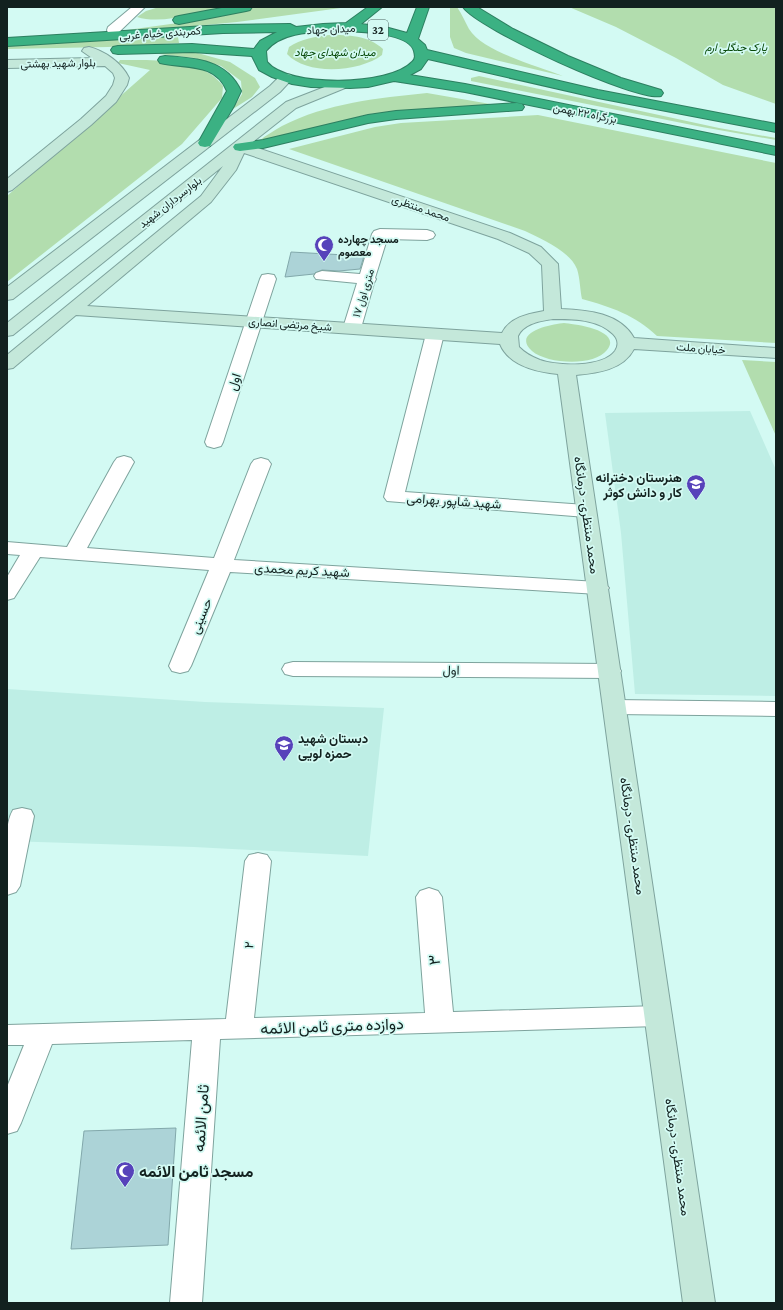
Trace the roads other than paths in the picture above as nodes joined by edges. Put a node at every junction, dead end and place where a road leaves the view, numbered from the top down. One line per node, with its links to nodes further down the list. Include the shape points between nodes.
1 (139, 7): 8 (street)
2 (246, 7): 8 (highway)
3 (376, 7): 6 (highway, 32)
4 (424, 7): 10 (highway)
5 (469, 7): 27 (highway, via 494,24 529,42 619,82)
6 (350, 26): 7 (highway, میدان جهاد / 32); 10 (highway, میدان جهاد / 32, via 384,31)
7 (313, 28): 9 (highway, کمربندی خیام غربی / 32); 15 (highway, میدان جهاد / 32, via 289,33 270,41)
8 (113, 30): 11 (highway)
9 (182, 31): 11 (highway, کمربندی خیام غربی / 32); 12 (highway, via 202,38 200,43)
10 (411, 40): 16 (highway)
11 (7, 42)
12 (192, 48): 13 (highway, کمربندی خیام غربی); 15 (highway, کمربندی خیام غربی)
13 (89, 51): 14 (highway, کمربندی خیام غربی); 17 (main road); 29 (highway, via 117,56 187,61 214,69 228,80 234,91)
14 (7, 53)
15 (258, 53): 21 (highway, via 263,67)
16 (422, 53): 19 (highway, بزرگراه ۲۲ بهمن); 20 (highway, via 422,59 416,66)
17 (108, 62): 18 (main road, بلوار شهید بهشتی); 34 (main road, via 120,71 122,78 111,99)
18 (7, 64)
19 (492, 71): 23 (highway, via 472,73 459,78 458,84); 28 (highway, بزرگراه ۲۲ بهمن, via 657,107)
20 (394, 77): 22 (highway); 23 (highway, بزرگراه ۲۲ بهمن)
21 (286, 78): 22 (highway); 24 (main road, بلوارسرداران شهید)
22 (340, 85): 25 (main road, بلوارسرداران شهید)
23 (465, 88): 26 (highway, بزرگراه ۲۲ بهمن)
24 (259, 101): 25 (main road, via 281,101); 29 (main road, بلوارسرداران شهید)
25 (292, 105): 30 (main road, بلوارسرداران شهید)
26 (564, 108): 30 (highway, via 514,107 396,115); 31 (highway, بزرگراه ۲۲ بهمن)
27 (776, 123)
28 (776, 128)
29 (205, 143): 39 (main road, بلوارسرداران شهید)
30 (240, 147): 40 (main road, via 229,170 206,199); 41 (main road, محمد منتظری, via 504,236 535,250 550,264); 44 (main road, بلوارسرداران شهید)
31 (760, 148): 32 (highway, بزرگراه ۲۲ بهمن); 33 (main road)
32 (776, 150)
33 (776, 155)
34 (7, 187)
35 (427, 235): 38 (street, ۱۷ متری اول, via 380,234)
36 (322, 276): 38 (street)
37 (268, 279): 42 (street, اول)
38 (368, 279): 43 (street, ۱۷ متری اول)
39 (7, 295)
40 (72, 310): 42 (main road, شیخ مرتضی انصاری); 49 (main road)
41 (553, 314): 46 (main road, via 517,325); 47 (main road, via 583,316 609,323 619,329)
42 (253, 322): 43 (main road, شیخ مرتضی انصاری); 51 (street, اول)
43 (352, 328): 45 (main road, شیخ مرتضی انصاری)
44 (7, 331)
45 (435, 334): 46 (main road, شیخ مرتضی انصاری); 54 (street, شهید شاپور بهرامی, via 394,497)
46 (508, 339): 50 (main road, via 515,353 524,359 551,368)
47 (627, 343): 48 (main road, خیابان ملت); 50 (main road, via 622,354 610,362)
48 (776, 353)
49 (7, 364)
50 (566, 369): 54 (main road, محمد منتظری- درمانگاه)
51 (214, 442)
52 (124, 462): 57 (street)
53 (261, 464): 58 (street, حسینی)
54 (586, 511): 59 (main road, محمد منتظری- درمانگاه)
55 (7, 548): 56 (street, شهید کریم محمدی)
56 (33, 551): 57 (street, شهید کریم محمدی); 60 (street)
57 (74, 553): 58 (street, شهید کریم محمدی)
58 (222, 566): 59 (street, شهید کریم محمدی); 61 (street, حسینی)
59 (598, 588): 63 (main road, محمد منتظری- درمانگاه)
60 (7, 594)
61 (180, 666)
62 (293, 668): 63 (street, اول)
63 (610, 671): 64 (main road, محمد منتظری- درمانگاه)
64 (614, 707): 65 (street); 70 (main road, محمد منتظری- درمانگاه)
65 (776, 709)
66 (22, 816): 68 (street)
67 (258, 861): 72 (street, ۲)
68 (7, 886)
69 (429, 897): 71 (street, ۳)
70 (658, 1016): 71 (street, دوازده متری ثامن الائمه); 78 (main road, محمد منتظری- درمانگاه)
71 (440, 1023): 72 (street, دوازده متری ثامن الائمه)
72 (239, 1028): 73 (street, دوازده متری ثامن الائمه)
73 (207, 1029): 74 (street, دوازده متری ثامن الائمه); 77 (street, ثامن الائمه)
74 (42, 1034): 75 (street, دوازده متری ثامن الائمه); 76 (street)
75 (7, 1035)
76 (7, 1123)
77 (186, 1303)
78 (699, 1303)

